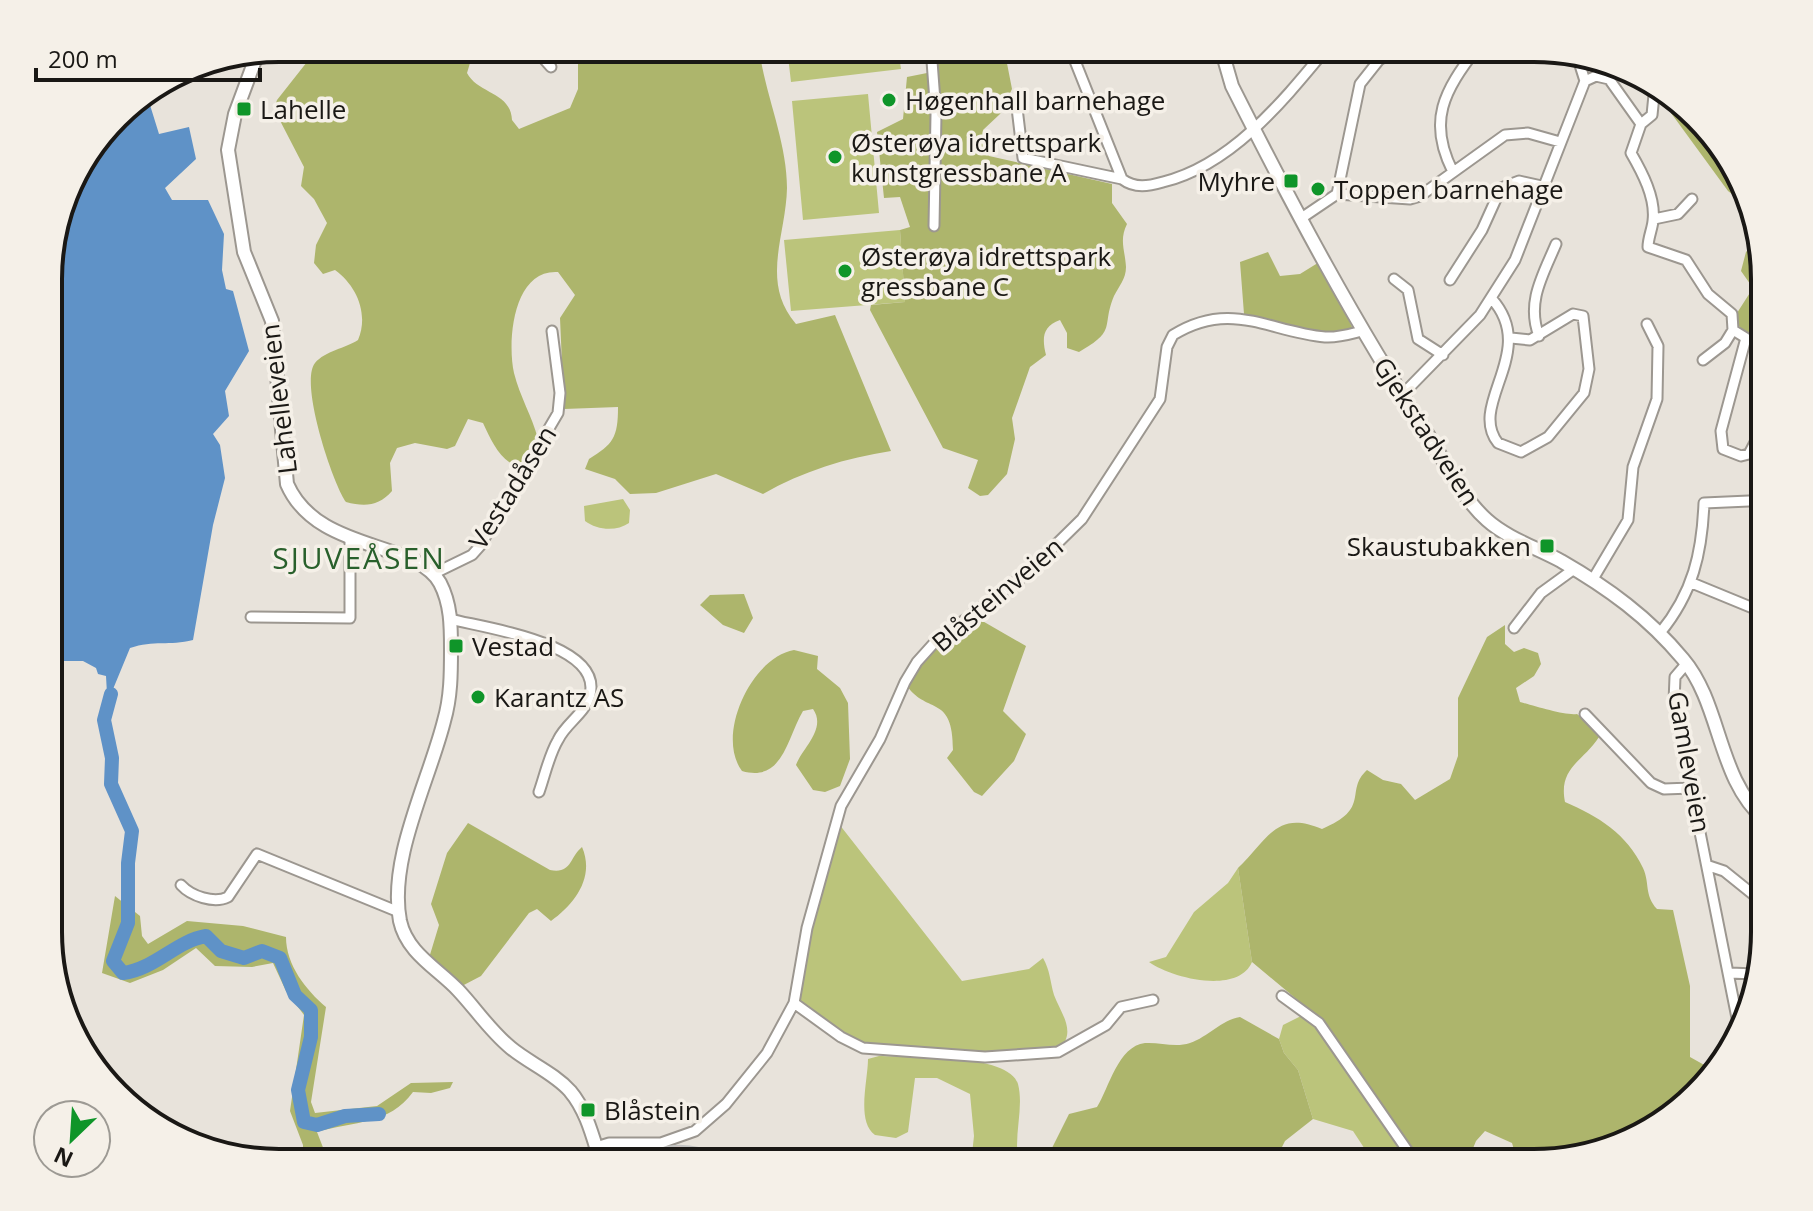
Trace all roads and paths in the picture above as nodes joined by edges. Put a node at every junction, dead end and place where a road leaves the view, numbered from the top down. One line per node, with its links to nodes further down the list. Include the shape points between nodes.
1 (547, 62): 9 (street)
2 (932, 62): 24 (street)
3 (1075, 62): 18 (street)
4 (1225, 62): 15 (street, Gjekstadveien)
5 (1314, 62): 15 (street)
6 (1377, 62): 20 (street, via 1360,84)
7 (1466, 62): 17 (street, via 1438,120 1442,151)
8 (254, 64): 40 (street, Lahelleveien, via 228,150 244,252 272,321 284,474 299,505)
9 (551, 67)
10 (1581, 67): 11 (street)
11 (1585, 81): 14 (street, via 1596,76 1609,79); 16 (street)
12 (1654, 99): 14 (street, via 1652,115)
13 (1017, 108): 18 (street, via 1023,158)
14 (1641, 124): 23 (street, via 1631,153)
15 (1254, 129): 18 (street, via 1188,176 1148,186); 22 (street, Gjekstadveien)
16 (1560, 142): 17 (street, via 1528,133 1505,135); 19 (street)
17 (1453, 172): 20 (street, via 1410,199)
18 (1122, 179)
19 (1546, 187): 27 (street, via 1519,181 1501,188); 28 (street)
20 (1337, 194): 22 (street)
21 (1692, 199): 23 (street, via 1678,214)
22 (1303, 217): 32 (street, Gjekstadveien)
23 (1654, 219): 30 (street, via 1648,247 1686,260 1708,294 1732,314)
24 (934, 226)
25 (1556, 244): 33 (street, via 1537,291 1533,319)
26 (1394, 279): 35 (street, via 1408,290 1418,339)
27 (1450, 280)
28 (1492, 299): 34 (street, via 1507,319); 35 (street)
29 (1647, 324): 43 (street, via 1658,346 1658,396 1634,464 1628,520)
30 (1733, 330): 36 (street); 38 (street, via 1742,333 1746,346 1721,431 1723,449 1741,456)
31 (552, 331): 42 (street, Vestadåsen, via 558,413 480,546)
32 (1362, 331): 37 (street, Gjekstadveien); 63 (street, Blåsteinveien, via 1328,337 1243,317 1209,321 1173,335 1156,407 1082,519 1025,575 935,642 905,682 841,806 807,928)
33 (1539, 336): 34 (street); 34 (street, via 1573,314 1582,314 1589,369 1579,400 1548,437 1521,452 1498,443 1490,426)
34 (1511, 338)
35 (1443, 355): 37 (street)
36 (1703, 360)
37 (1402, 395): 41 (street, Gjekstadveien, via 1488,520)
38 (1751, 450)
39 (1749, 501): 44 (street, via 1704,503)
40 (350, 539): 42 (street, Lahelleveien); 46 (street, via 350,618)
41 (1574, 569): 43 (street, Gjekstadveien); 48 (street, via 1541,593)
42 (433, 574): 47 (street, via 445,594)
43 (1593, 579): 49 (street, Gjekstadveien)
44 (1692, 583): 45 (street); 49 (street)
45 (1751, 607)
46 (251, 617)
47 (450, 619): 53 (street, via 543,643 575,657 588,674 591,693 558,738); 58 (street, via 445,718 404,856)
48 (1514, 628)
49 (1660, 633): 50 (street, Gjekstadveien)
50 (1687, 663): 52 (street, Gamleveien, via 1673,686); 54 (street, Gjekstadveien)
51 (1585, 714): 52 (street, via 1651,783 1667,790)
52 (1691, 788): 55 (street, Gamleveien)
53 (539, 792)
54 (1751, 807)
55 (1709, 866): 57 (street, Gamleveien); 59 (street, Gamleveien)
56 (181, 885): 58 (street, via 221,900 257,854)
57 (1751, 893)
58 (399, 912): 65 (street, via 405,936 418,955 511,1048 567,1088)
59 (1730, 973): 60 (street); 64 (street, Gamleveien)
60 (1747, 974)
61 (1282, 996): 66 (street, via 1319,1023)
62 (1153, 1000): 63 (street, via 1121,1007 1106,1025 1058,1052 985,1057 863,1048)
63 (794, 1003): 65 (street, Blåsteinveien, via 746,1081 695,1131 661,1143)
64 (1736, 1010)
65 (596, 1147)
66 (1406, 1149)

